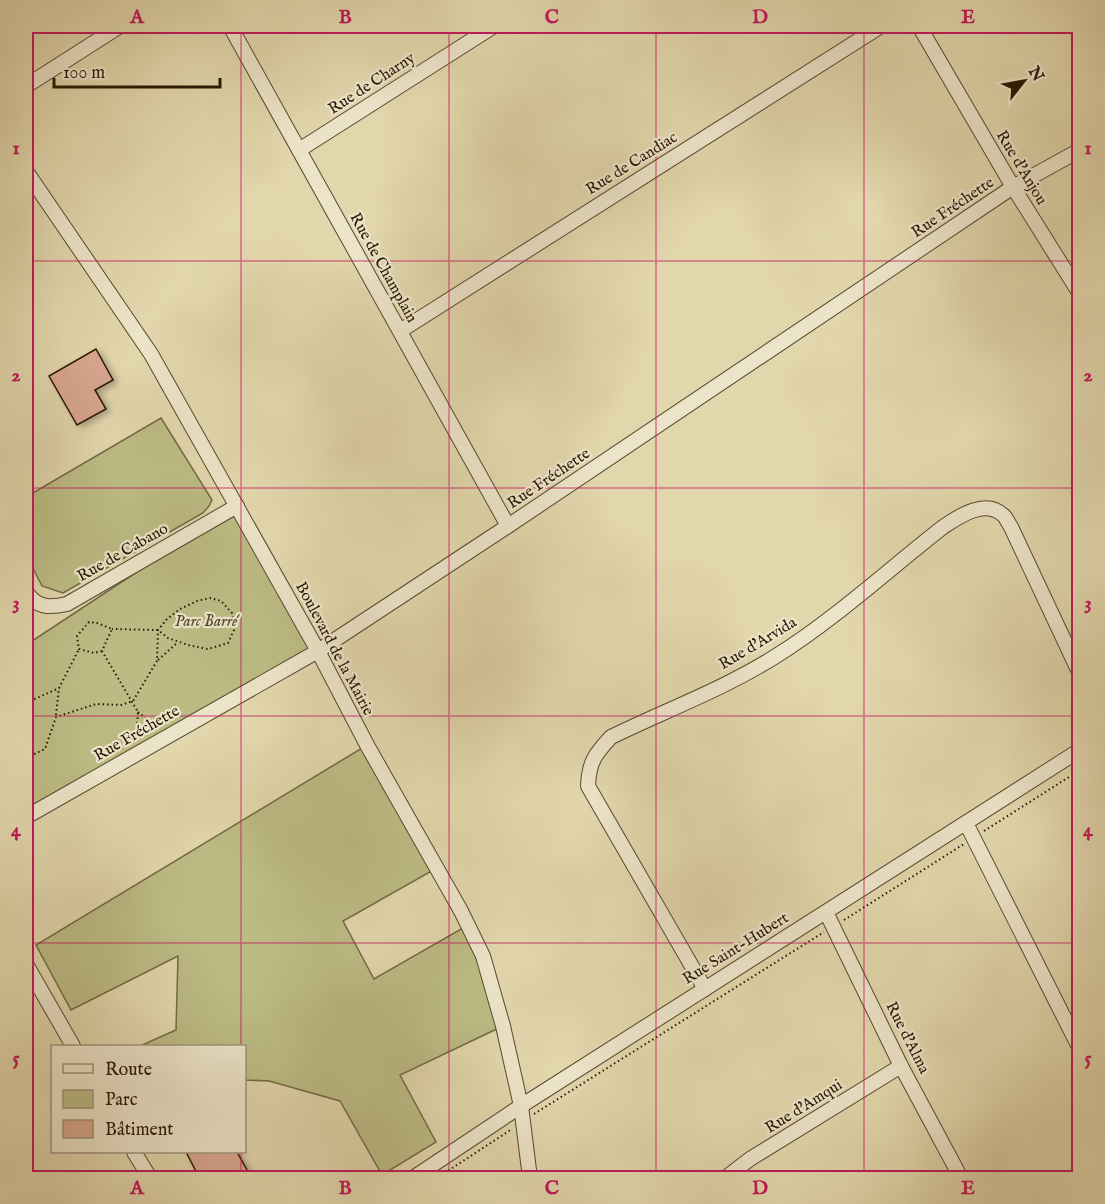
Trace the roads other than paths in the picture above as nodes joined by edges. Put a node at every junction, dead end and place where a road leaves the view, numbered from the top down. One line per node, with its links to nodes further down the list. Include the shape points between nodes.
1 (120, 26): 6 (street)
2 (230, 26): 7 (street, Rue de Champlain)
3 (494, 26): 7 (street, Rue de Charny)
4 (881, 26): 12 (street, Rue de Candiac)
5 (919, 26): 10 (street, Rue d'Anjou)
6 (26, 86)
7 (299, 150): 12 (street, Rue de Champlain)
8 (1080, 150): 10 (street, Rue Fréchette)
9 (26, 171): 13 (street, Boulevard de la Mairie, via 151,354)
10 (1013, 188): 11 (street, Rue d'Anjou); 14 (street, Rue Fréchette)
11 (1080, 294)
12 (400, 331): 14 (street, Rue de Champlain)
13 (237, 506): 15 (street, Rue de Cabano, via 67,604 40,605); 16 (street, Boulevard de la Mairie)
14 (508, 526): 16 (street, Rue Fréchette)
15 (26, 591)
16 (318, 651): 19 (street, Rue Fréchette); 27 (street, Boulevard de la Mairie, via 483,956)
17 (1080, 674): 23 (street, Rue d'Arvida, via 1011,526 1002,513 985,507 966,512 943,527 776,656 611,737 597,752 589,769 588,786)
18 (1080, 750): 20 (street, Rue Saint-Hubert)
19 (26, 817)
20 (966, 823): 21 (street, Rue Saint-Hubert); 25 (street)
21 (826, 912): 23 (street, Rue Saint-Hubert); 26 (street, Rue d'Alma)
22 (26, 968): 24 (street)
23 (705, 989): 27 (street, Rue Saint-Hubert)
24 (72, 1045)
25 (1080, 1049)
26 (901, 1066): 32 (street, Rue d'Amqui, via 750,1160); 33 (street, Rue d'Alma)
27 (521, 1106): 30 (street, Rue Saint-Hubert); 31 (street, Boulevard de la Mairie)
28 (135, 1153): 29 (street)
29 (150, 1179)
30 (413, 1179)
31 (530, 1179)
32 (727, 1179)
33 (961, 1179)

